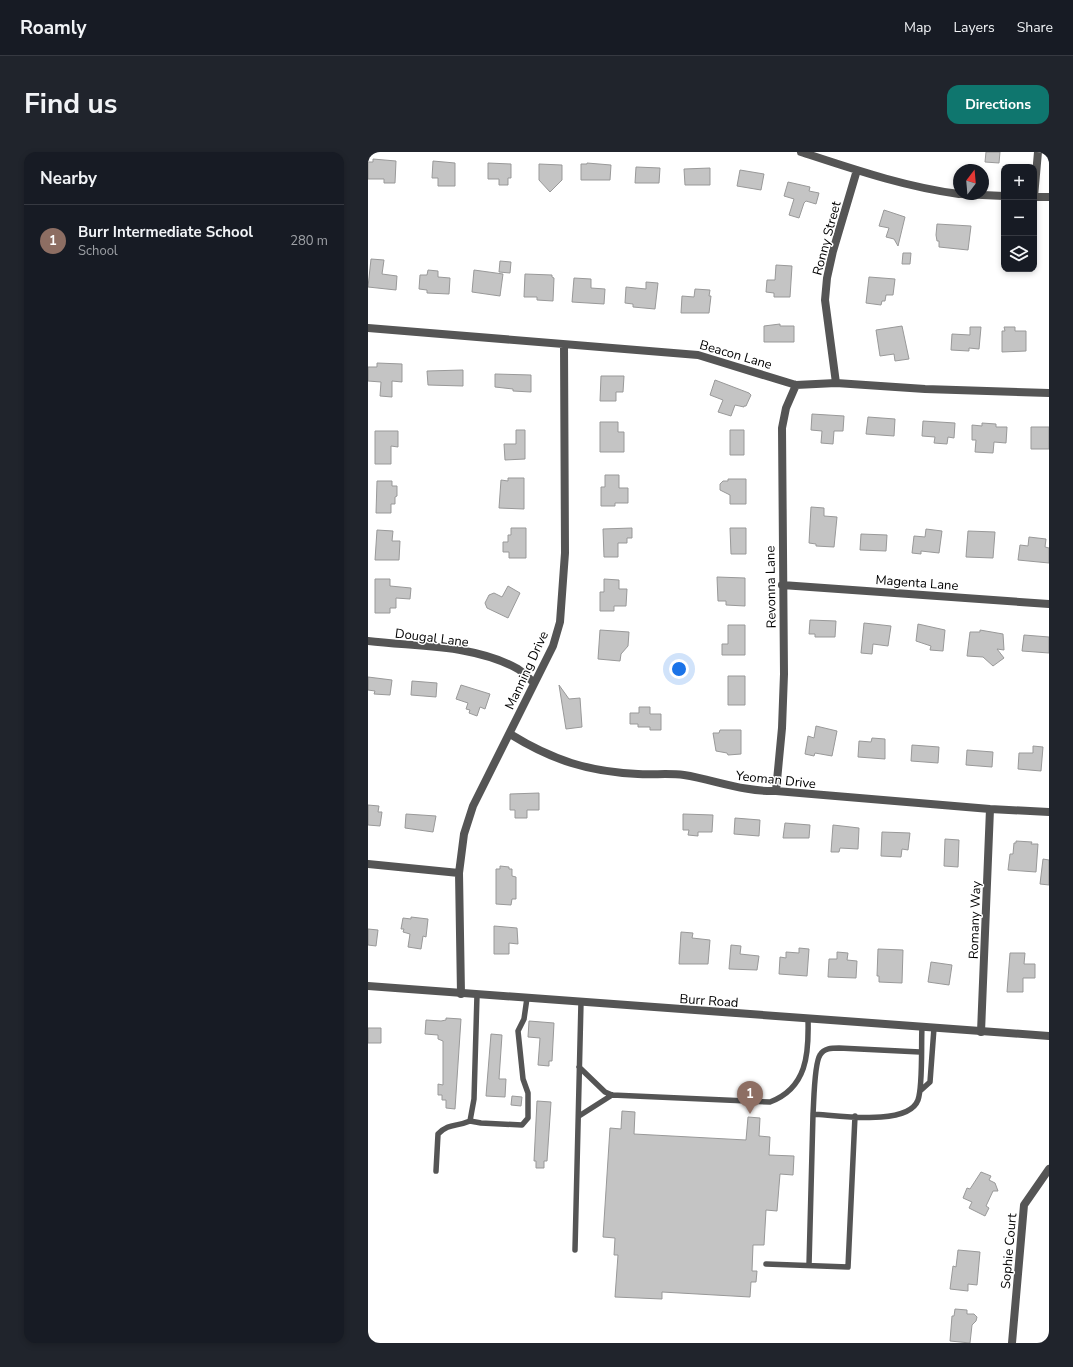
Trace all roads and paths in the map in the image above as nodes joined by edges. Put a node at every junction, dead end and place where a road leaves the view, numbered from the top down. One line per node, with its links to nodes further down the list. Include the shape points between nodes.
1 (801, 152): 4 (street)
2 (1038, 152): 3 (street)
3 (1037, 164)
4 (857, 170): 5 (street); 12 (street, Ronny Street, via 827,278 825,300)
5 (953, 193)
6 (989, 195): 7 (street)
7 (1001, 196)
8 (1037, 196): 9 (street)
9 (1049, 197)
10 (368, 328): 11 (street, Beacon Lane)
11 (564, 345): 13 (street, Beacon Lane, via 698,354); 18 (street, Manning Drive, via 564,592 560,622 553,646)
12 (836, 383): 13 (street, Beacon Lane); 14 (street, Beacon Lane)
13 (796, 385): 15 (street, Revonna Lane, via 786,408 782,428)
14 (1049, 393)
15 (782, 585): 16 (street, Magenta Lane); 20 (street, Revonna Lane, via 783,712)
16 (1049, 604)
17 (368, 641): 18 (street, Dougal Lane, via 455,649 495,659 519,670)
18 (534, 683): 19 (street, Manning Drive)
19 (510, 734): 20 (street, Yeoman Drive, via 568,763 597,770 678,774 704,778 732,787); 24 (street, Manning Drive, via 473,806 464,834)
20 (776, 791): 21 (street, Yeoman Drive)
21 (990, 809): 22 (street, Yeoman Drive); 33 (street, Romany Way)
22 (1049, 812)
23 (368, 864): 24 (street)
24 (459, 873): 26 (street, Manning Drive)
25 (368, 986): 26 (street, Burr Road)
26 (460, 994): 27 (street, Burr Road)
27 (477, 995): 28 (street, Burr Road); 42 (lane, via 474,1099)
28 (526, 998): 29 (street, Burr Road); 42 (lane, via 524,1019 518,1031 522,1079 528,1093 528,1118 522,1126)
29 (581, 1002): 30 (street, Burr Road); 36 (lane)
30 (808, 1019): 31 (street, Burr Road); 38 (lane, via 809,1045 802,1075 792,1089 781,1098 770,1102)
31 (922, 1027): 32 (street, Burr Road); 35 (lane)
32 (934, 1028): 33 (street, Burr Road); 37 (lane, via 930,1082)
33 (981, 1032): 34 (street, Burr Road)
34 (1049, 1036)
35 (920, 1052): 37 (lane); 39 (lane, via 840,1048 825,1050 818,1059)
36 (580, 1067): 38 (lane, via 605,1092); 40 (lane)
37 (920, 1090): 41 (lane, via 918,1101 904,1113 888,1117)
38 (612, 1095): 40 (lane)
39 (813, 1114): 41 (lane); 47 (lane)
40 (579, 1116): 45 (lane)
41 (855, 1116): 47 (lane, via 848,1267)
42 (470, 1121): 44 (lane, via 461,1125 446,1126 438,1134)
43 (1049, 1169): 48 (street, Sophie Court, via 1024,1205)
44 (436, 1171)
45 (575, 1250)
46 (766, 1264): 47 (lane)
47 (809, 1265)
48 (1012, 1343)

